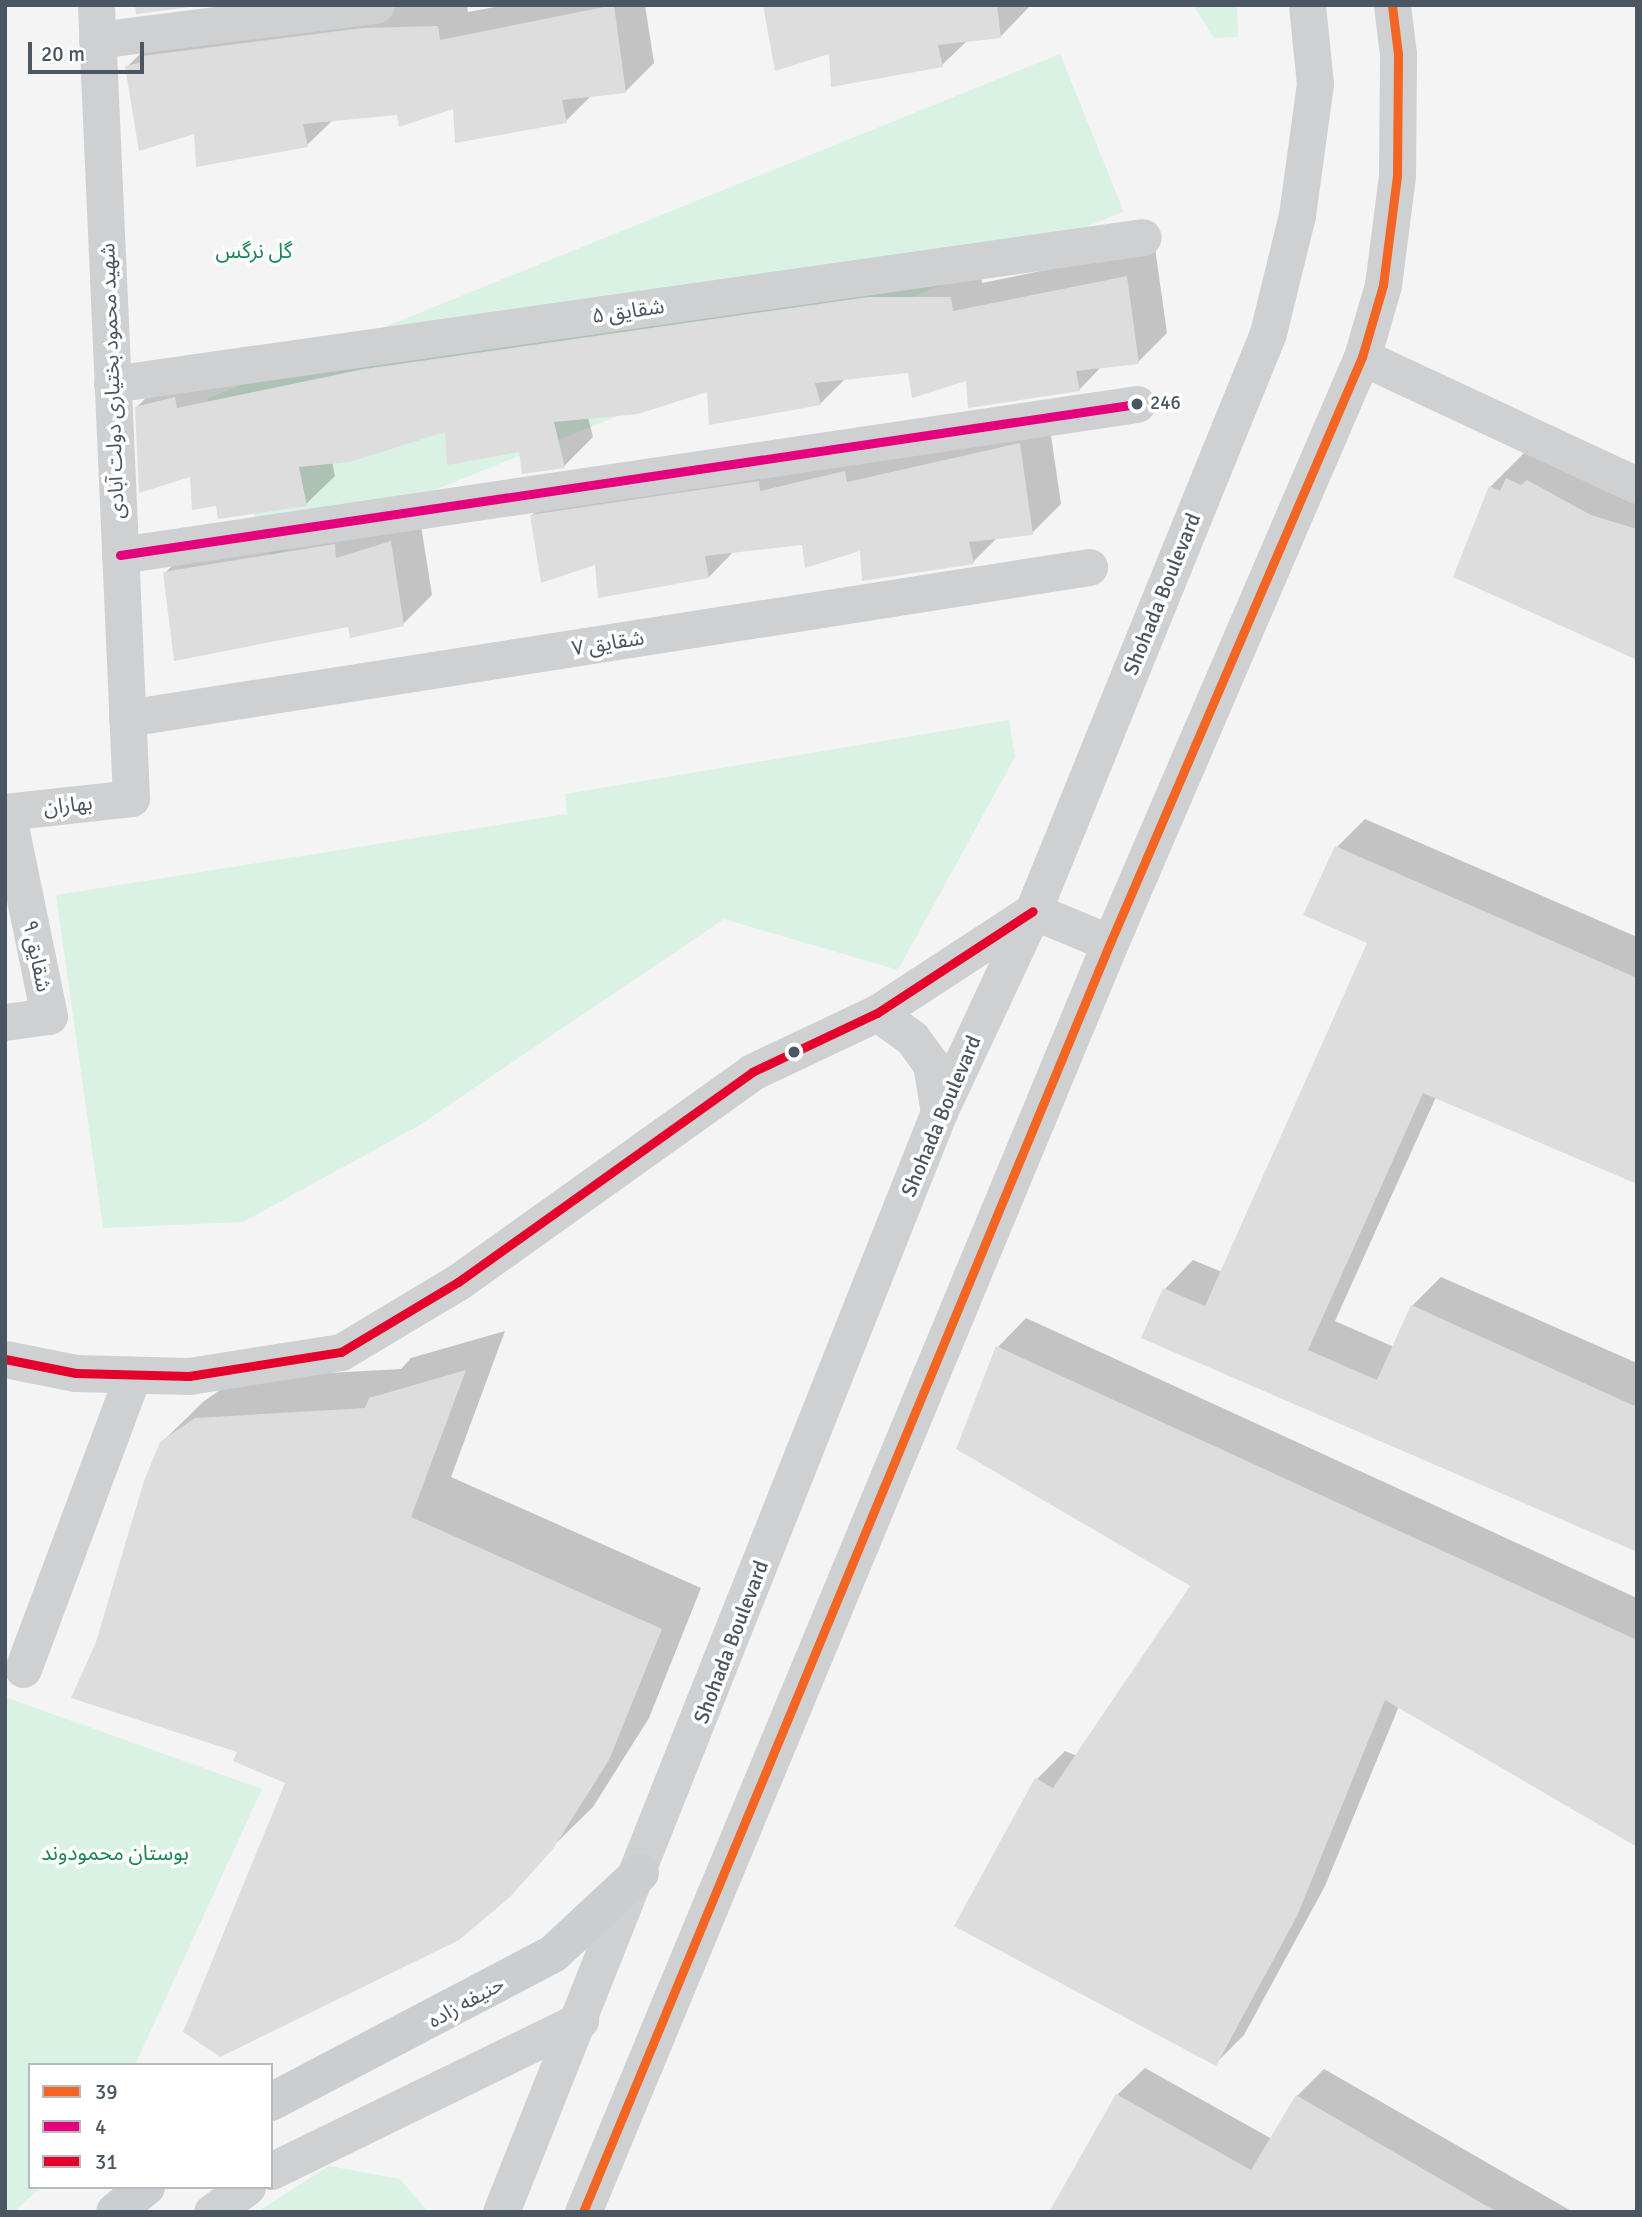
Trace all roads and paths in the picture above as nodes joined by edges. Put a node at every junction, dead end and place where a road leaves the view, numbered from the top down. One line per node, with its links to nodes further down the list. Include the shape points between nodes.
1 (376, 5): 4 (street)
2 (1307, 5): 15 (street, Shohada Boulevard, via 1315,84 1297,215 1268,333)
3 (1392, 5): 6 (street, via 1398,54 1397,174 1383,285)
4 (96, 23): 7 (street, شهید محمود بختیاری دولت آبادی)
5 (1143, 237): 7 (street, شقایق ۵)
6 (1362, 357): 9 (street); 16 (street)
7 (112, 384): 10 (street, شهید محمود بختیاری دولت آبادی)
8 (1137, 404): 10 (street)
9 (1637, 485)
10 (120, 555): 12 (street, شهید محمود بختیاری دولت آبادی)
11 (1089, 567): 12 (street, شقایق ۷)
12 (127, 718): 13 (street, شهید محمود بختیاری دولت آبادی)
13 (131, 798): 14 (street, بهاران)
14 (6, 812): 18 (street, شقایق ۹, via 49,1016)
15 (1033, 911): 16 (street); 17 (street); 19 (street, Shohada Boulevard)
16 (1110, 943): 32 (street)
17 (877, 1013): 19 (street, via 912,1038 931,1064); 21 (street, via 752,1072 458,1282 341,1352 188,1376)
18 (5, 1022)
19 (939, 1112): 23 (street, Shohada Boulevard)
20 (5, 1359): 21 (street, via 76,1373)
21 (133, 1375): 22 (street)
22 (23, 1669)
23 (640, 1873): 24 (street, Shohada Boulevard); 25 (main road, حنیفه زاده, via 553,1954)
24 (580, 2020): 26 (street); 31 (street, Shohada Boulevard)
25 (273, 2101)
26 (273, 2170)
27 (144, 2189): 29 (main road)
28 (244, 2189): 30 (street)
29 (115, 2212)
30 (212, 2212)
31 (501, 2212)
32 (583, 2212)

